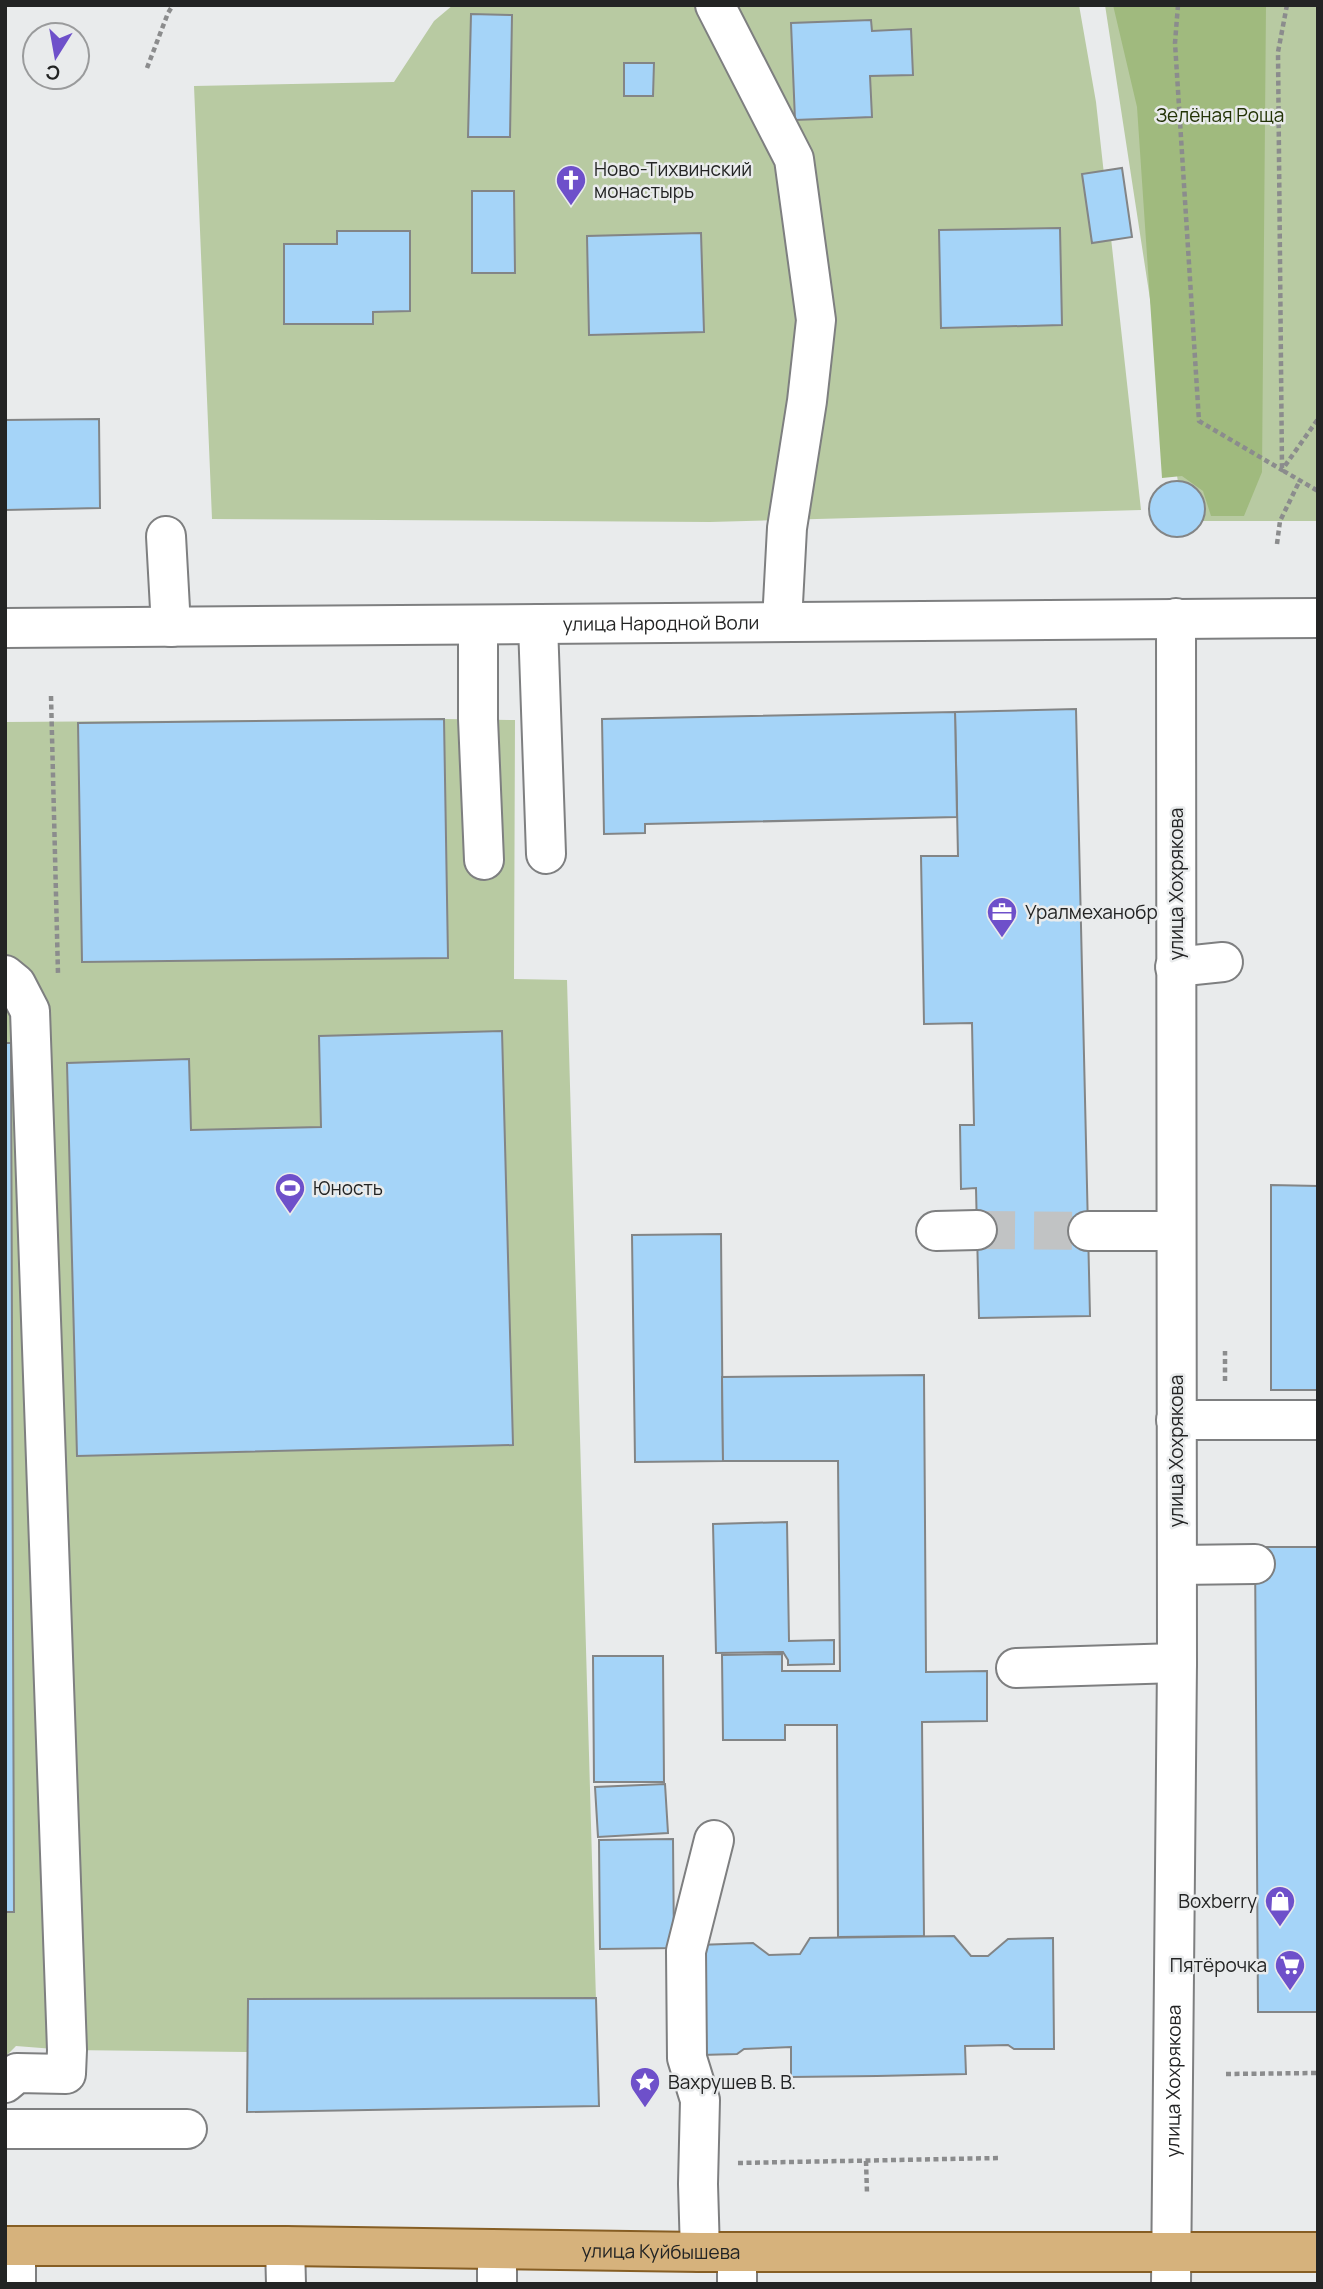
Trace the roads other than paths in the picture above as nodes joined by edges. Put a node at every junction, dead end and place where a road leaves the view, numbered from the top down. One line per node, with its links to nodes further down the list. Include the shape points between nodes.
1 (715, 5): 5 (street, via 794,159 816,320 787,528)
2 (166, 536): 8 (street)
3 (1176, 618): 4 (street, улица Народной Воли); 5 (street, улица Народной Воли); 13 (street, улица Хохрякова)
4 (1318, 618)
5 (782, 622): 6 (street, улица Народной Воли)
6 (538, 624): 7 (street, улица Народной Воли); 10 (street)
7 (478, 625): 8 (street, улица Народной Воли); 11 (street)
8 (171, 627): 9 (street, улица Народной Воли)
9 (5, 628)
10 (546, 854)
11 (484, 860)
12 (1223, 962): 13 (street)
13 (1175, 967): 16 (street, улица Хохрякова)
14 (5, 975): 26 (street, via 16,984 30,1010 66,2074 17,2073)
15 (977, 1230): 17 (street)
16 (1176, 1230): 18 (street); 19 (street, улица Хохрякова)
17 (936, 1231)
18 (1088, 1231)
19 (1176, 1420): 20 (street); 22 (street, улица Хохрякова)
20 (1318, 1420)
21 (1255, 1564): 22 (street)
22 (1177, 1565): 23 (street, улица Хохрякова)
23 (1177, 1663): 24 (street); 35 (street, улица Хохрякова)
24 (1016, 1668)
25 (714, 1840): 31 (street, via 686,1951 687,2058 700,2100)
26 (5, 2083)
27 (5, 2129): 28 (street)
28 (187, 2129)
29 (11, 2246): 30 (main road, улица Куйбышева); 36 (street)
30 (285, 2246): 33 (main road, улица Куйбышева); 37 (street)
31 (700, 2252): 33 (main road, улица Куйбышева); 34 (main road, улица Куйбышева)
32 (1318, 2252): 35 (main road, улица Куйбышева)
33 (497, 2267)
34 (737, 2268): 35 (main road, улица Куйбышева)
35 (1172, 2268)
36 (16, 2284)
37 (286, 2284)

